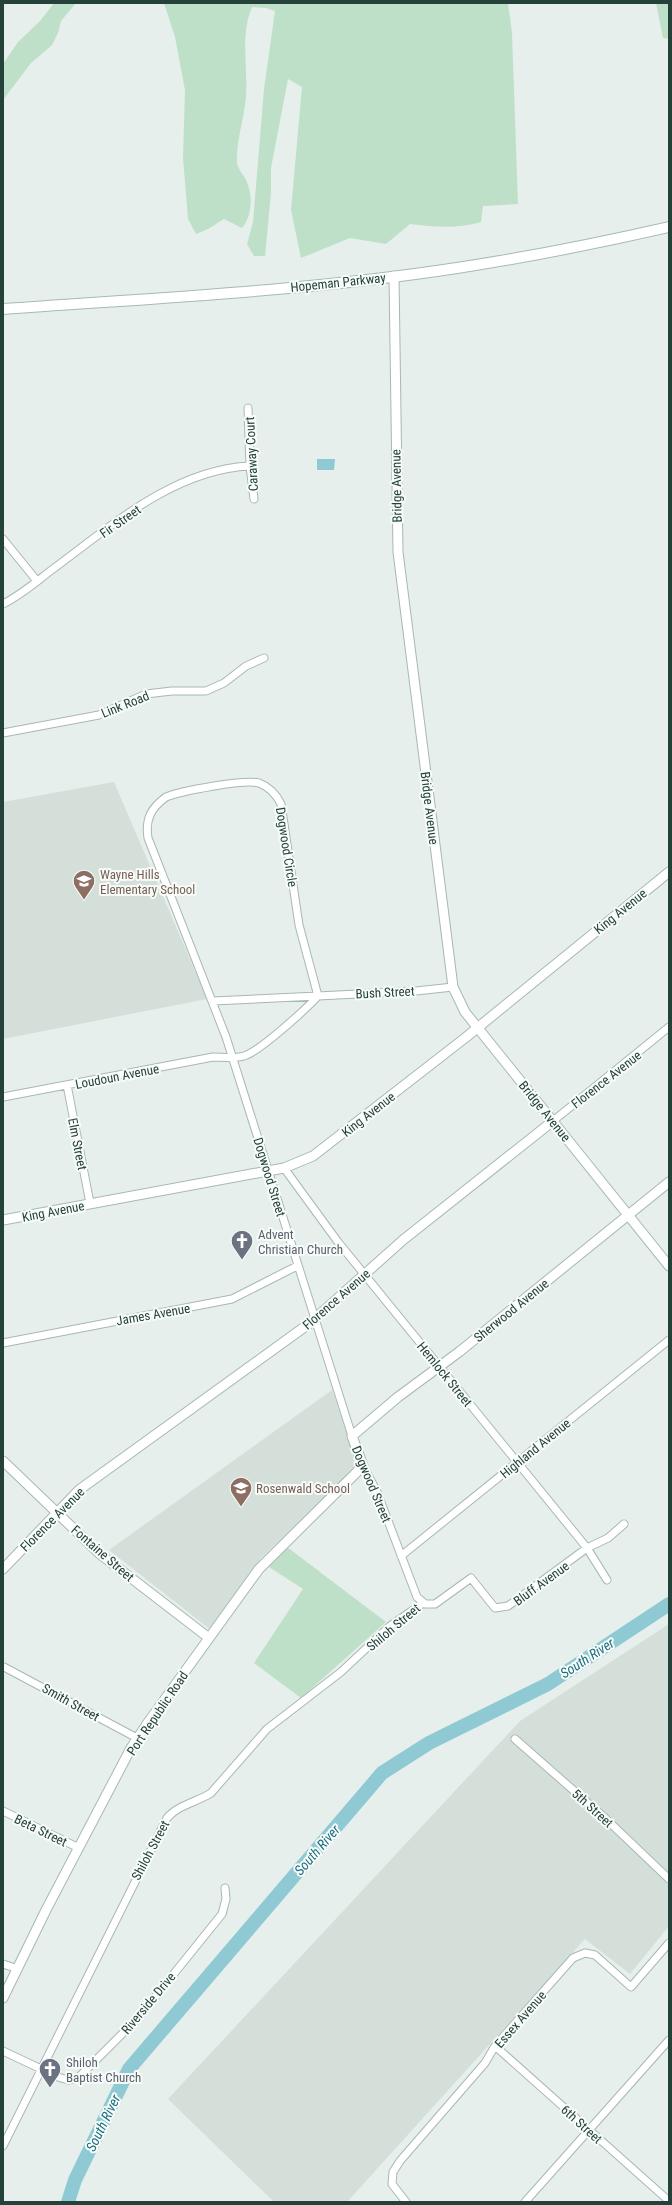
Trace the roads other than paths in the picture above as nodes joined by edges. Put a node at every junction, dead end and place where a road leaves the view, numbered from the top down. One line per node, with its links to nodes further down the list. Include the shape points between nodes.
1 (669, 227): 2 (main road, Hopeman Parkway, via 511,259)
2 (394, 276): 3 (main road, Hopeman Parkway, via 315,285); 13 (street, Bridge Avenue, via 398,552)
3 (3, 309)
4 (248, 408): 5 (street, Caraway Court)
5 (250, 466): 6 (street, Caraway Court); 8 (street, Fir Street, via 207,473 172,487 120,520)
6 (254, 499)
7 (3, 539): 8 (street)
8 (37, 581): 9 (street, Fir Street)
9 (3, 604)
10 (264, 658): 11 (street, Link Road, via 206,691 165,691 146,694 99,715)
11 (3, 733)
12 (669, 872): 16 (street, King Avenue)
13 (453, 987): 14 (street, Bush Street); 16 (street, Bridge Avenue, via 460,1004)
14 (318, 996): 15 (street, Bush Street); 15 (street, Dogwood Circle, via 299,925 281,804 272,790 250,782 173,794 158,803 147,820 148,838); 18 (street, via 253,1052 242,1057)
15 (213, 1001): 18 (street, Dogwood Street)
16 (478, 1027): 21 (street, Bridge Avenue); 22 (street, King Avenue, via 321,1152)
17 (669, 1027): 21 (street, Florence Avenue)
18 (232, 1057): 19 (street, Loudoun Avenue, via 213,1057); 23 (street, Dogwood Street)
19 (67, 1085): 20 (street, Loudoun Avenue); 25 (street, Elm Street)
20 (3, 1097)
21 (553, 1121): 26 (street, Bridge Avenue); 30 (street, Florence Avenue)
22 (284, 1168): 23 (street, King Avenue); 30 (street, Hemlock Street)
23 (269, 1171): 25 (street, King Avenue); 28 (street, Dogwood Street)
24 (669, 1182): 26 (street, Sherwood Avenue)
25 (90, 1204): 27 (street, King Avenue)
26 (628, 1214): 29 (street, Bridge Avenue); 34 (street, Sherwood Avenue)
27 (3, 1220)
28 (297, 1266): 31 (street, Dogwood Street); 33 (street, James Avenue, via 232,1299)
29 (669, 1266)
30 (364, 1274): 31 (street, Florence Avenue); 34 (street, Hemlock Street)
31 (315, 1318): 35 (street, Dogwood Street); 39 (street, Florence Avenue, via 292,1338 78,1490)
32 (669, 1340): 37 (street, Highland Avenue)
33 (3, 1343)
34 (439, 1367): 35 (street, Sherwood Avenue); 37 (street, Hemlock Street)
35 (352, 1436): 38 (street, Dogwood Street)
36 (3, 1461): 39 (street, Fontaine Street)
37 (517, 1463): 41 (street, Hemlock Street); 42 (street, Highland Avenue)
38 (363, 1466): 42 (street, Dogwood Street, via 377,1492); 46 (street, Port Republic Road, via 259,1569)
39 (56, 1512): 43 (street, Florence Avenue); 46 (street, Fontaine Street, via 106,1558)
40 (624, 1524): 41 (street, Bluff Avenue, via 608,1538)
41 (587, 1548): 44 (street, Hemlock Street); 45 (street, Bluff Avenue, via 516,1602 502,1608 495,1608 471,1578 435,1604)
42 (401, 1556): 45 (street, Shiloh Street, via 417,1597)
43 (3, 1569)
44 (607, 1580)
45 (423, 1603): 61 (street, Shiloh Street, via 390,1626 341,1672 267,1730 211,1793 177,1809 167,1818)
46 (209, 1638): 48 (street, Port Republic Road)
47 (4, 1667): 48 (street, Smith Street)
48 (137, 1738): 51 (street, Port Republic Road)
49 (515, 1739): 52 (street, 5th Street, via 605,1818)
50 (3, 1811): 51 (street, Beta Street)
51 (79, 1848): 56 (street, Port Republic Road)
52 (669, 1879)
53 (225, 1888): 61 (street, Riverside Drive, via 226,1899 222,1914 139,2017 92,2065 73,2080)
54 (669, 1943): 59 (street, Essex Avenue, via 631,1987 589,1953 573,1958)
55 (3, 1964): 56 (street)
56 (18, 1969): 57 (street, Port Republic Road)
57 (3, 1998)
58 (669, 2040): 62 (street)
59 (495, 2046): 62 (street, 6th Street); 65 (street, Essex Avenue, via 485,2064 404,2156 393,2172 392,2184)
60 (3, 2051): 61 (street)
61 (41, 2069): 63 (street, Shiloh Street)
62 (589, 2130): 64 (street, 6th Street); 66 (street)
63 (3, 2146)
64 (669, 2201)
65 (406, 2202)
66 (525, 2202)

